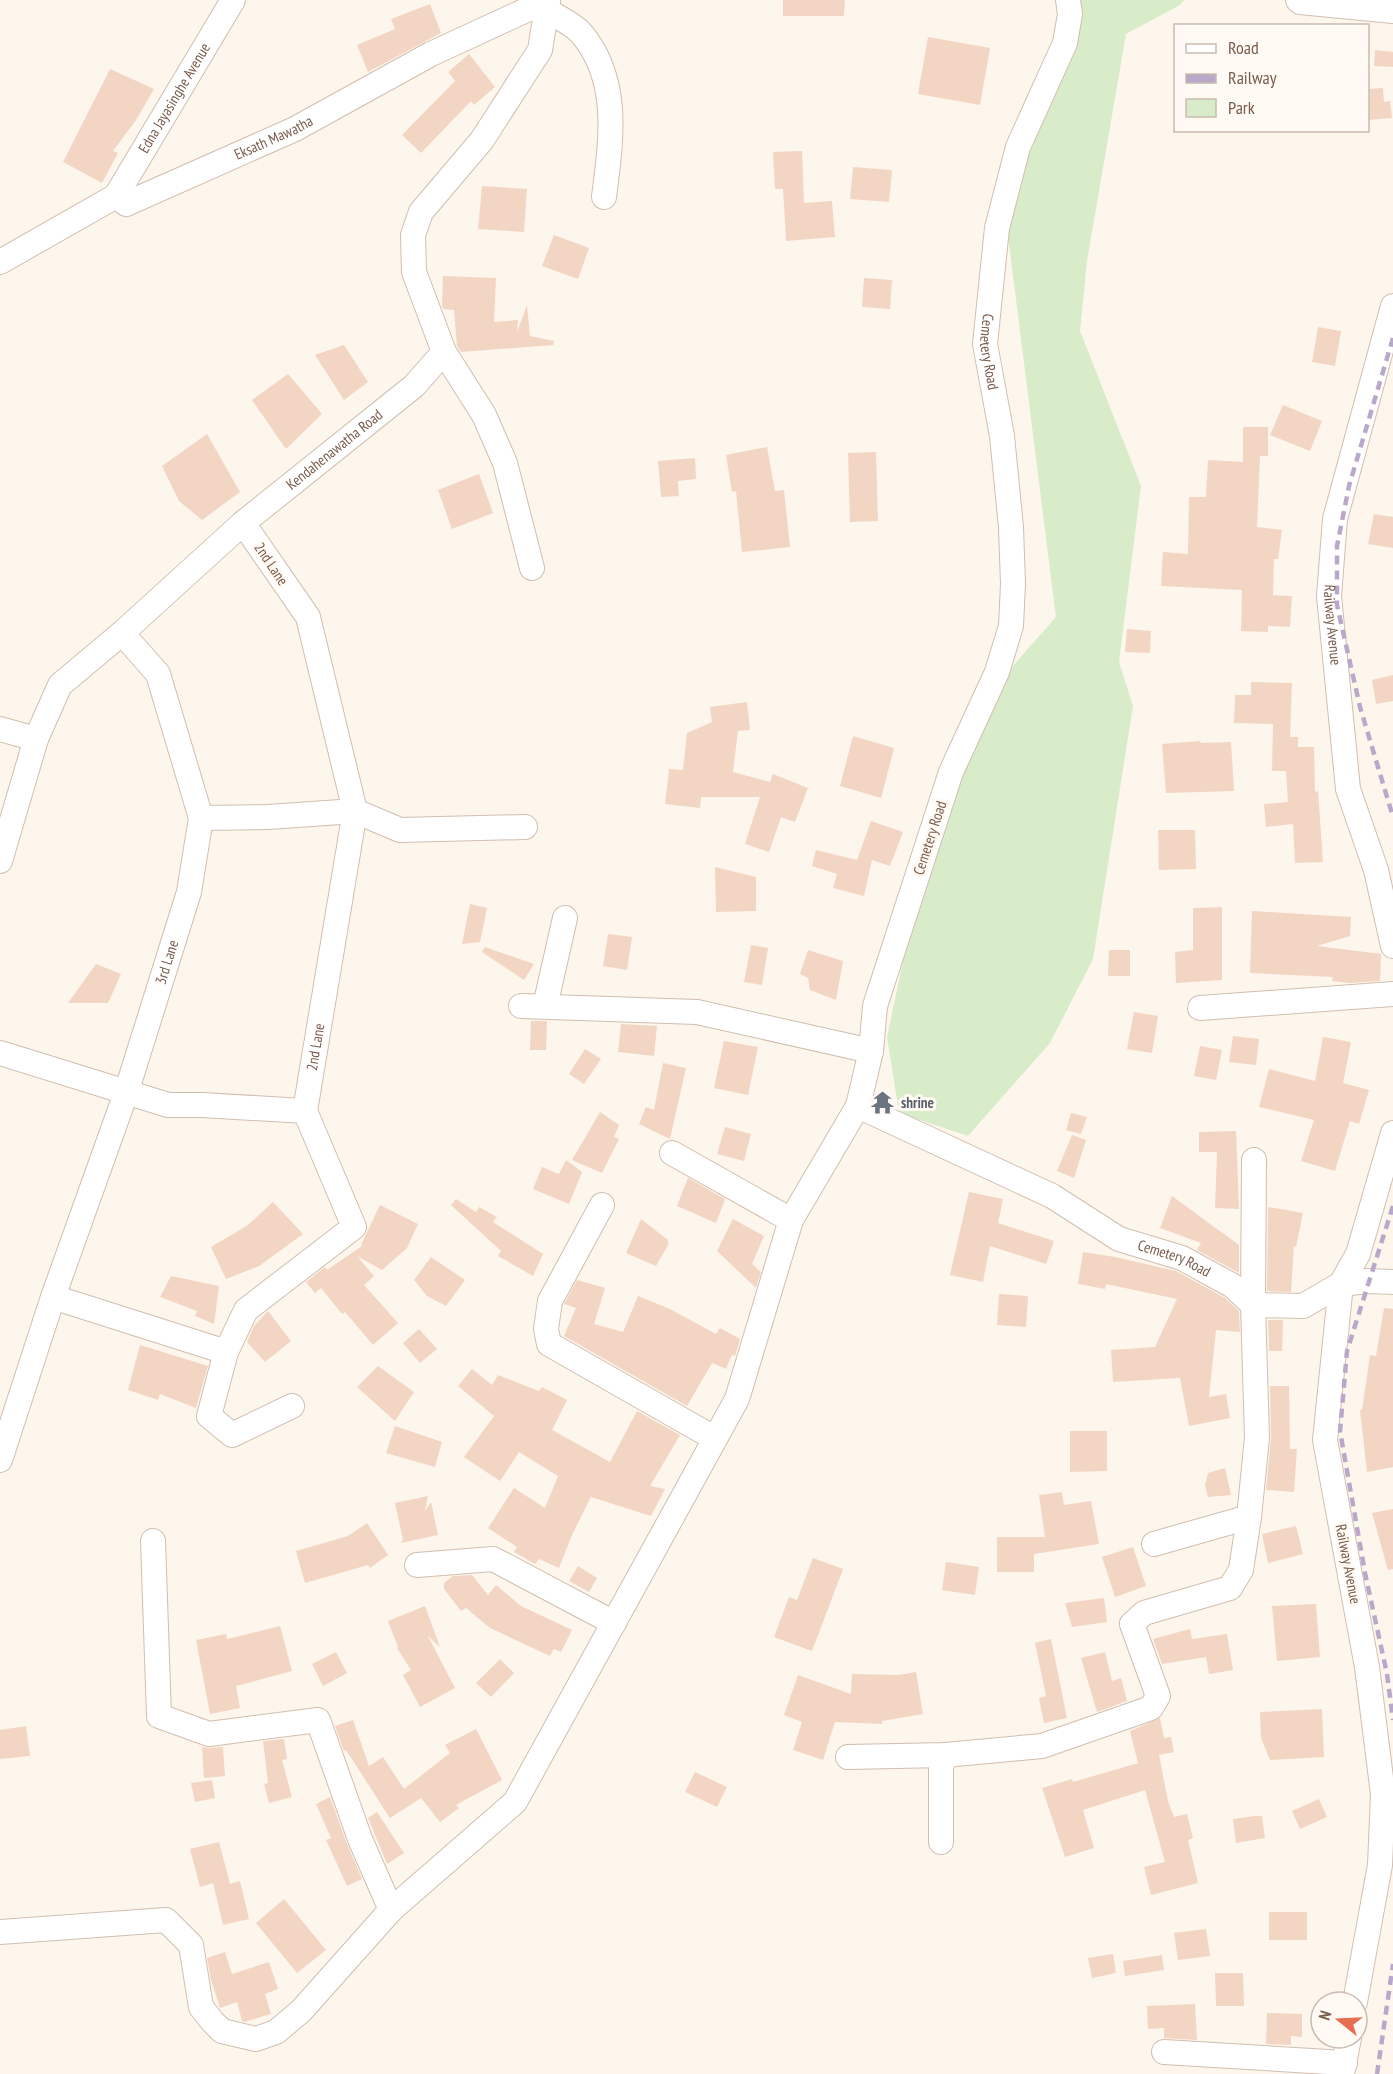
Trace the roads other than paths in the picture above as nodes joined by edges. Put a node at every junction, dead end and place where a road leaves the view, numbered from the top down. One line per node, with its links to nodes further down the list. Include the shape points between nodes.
1 (233, 0): 6 (street, Edna Jayasinghe Avenue)
2 (1068, 0): 24 (street, Cemetery Road, via 1065,43 1018,147 997,228 985,344 1002,436 1011,527 1011,626 997,672 951,772 875,1006)
3 (1298, 0): 5 (street)
4 (547, 3): 6 (street, Eksath Mawatha, via 431,54 295,129 126,204); 7 (street, via 580,32 608,84 612,132); 10 (street, via 540,50 482,140 422,212 413,235 414,272)
5 (1393, 11)
6 (116, 196): 8 (street)
7 (604, 197)
8 (0, 262)
9 (1393, 306): 21 (street, Railway Avenue, via 1335,519 1329,596 1348,789 1376,870)
10 (444, 352): 11 (street, Kendahenawatha Road, via 414,386); 12 (street, via 484,415 504,463)
11 (243, 523): 13 (street, Kendahenawatha Road); 16 (street, 2nd Lane, via 308,617)
12 (532, 568)
13 (122, 633): 15 (street, Kendahenawatha Road, via 60,685); 17 (street, 3rd Lane, via 158,674)
14 (0, 729): 15 (street)
15 (36, 739): 19 (street, Kendahenawatha Road)
16 (355, 811): 17 (street); 18 (street, via 400,830); 28 (street, 2nd Lane)
17 (201, 818): 26 (street, 3rd Lane, via 189,892)
18 (525, 827)
19 (0, 861)
20 (565, 918): 24 (street, via 533,1006 697,1012)
21 (1393, 946)
22 (1393, 994): 23 (street)
23 (1200, 1008)
24 (871, 1051): 27 (street, Cemetery Road)
25 (0, 1053): 26 (street)
26 (126, 1093): 28 (street, via 168,1105); 36 (street, 3rd Lane)
27 (858, 1106): 33 (street); 37 (street, Cemetery Road, via 1052,1196 1119,1239 1182,1258 1233,1286)
28 (305, 1111): 38 (street, via 354,1227 246,1310)
29 (1393, 1134): 35 (street, Railway Avenue, via 1358,1254)
30 (672, 1153): 33 (street)
31 (1254, 1160): 37 (street)
32 (602, 1205): 40 (street, via 550,1301 546,1329 549,1344)
33 (791, 1220): 40 (street, via 737,1399)
34 (1393, 1282): 35 (street)
35 (1341, 1284): 37 (street, via 1303,1306); 52 (street, Railway Avenue, via 1325,1440 1367,1666 1383,1794 1380,1865)
36 (53, 1297): 38 (street); 41 (street, 3rd Lane)
37 (1252, 1305): 42 (street, via 1257,1438)
38 (226, 1352): 39 (street, via 209,1416 232,1435)
39 (292, 1406)
40 (714, 1438): 46 (street)
41 (0, 1460)
42 (1249, 1517): 44 (street); 47 (street, via 1241,1570 1230,1588 1144,1613 1132,1624 1158,1696 1151,1708 1042,1746)
43 (153, 1541): 50 (street, via 159,1716 209,1734 318,1720)
44 (1154, 1544)
45 (417, 1565): 46 (street, via 493,1559)
46 (614, 1623): 50 (street, via 515,1802)
47 (945, 1755): 48 (street); 49 (street, via 941,1767)
48 (848, 1757)
49 (941, 1842)
50 (390, 1910): 51 (street, via 301,2011 276,2032 256,2039 222,2031 201,2007 191,1945 166,1920)
51 (0, 1932)
52 (1357, 1990)
53 (1347, 2050): 55 (street)
54 (1164, 2052): 55 (street)
55 (1343, 2068)

